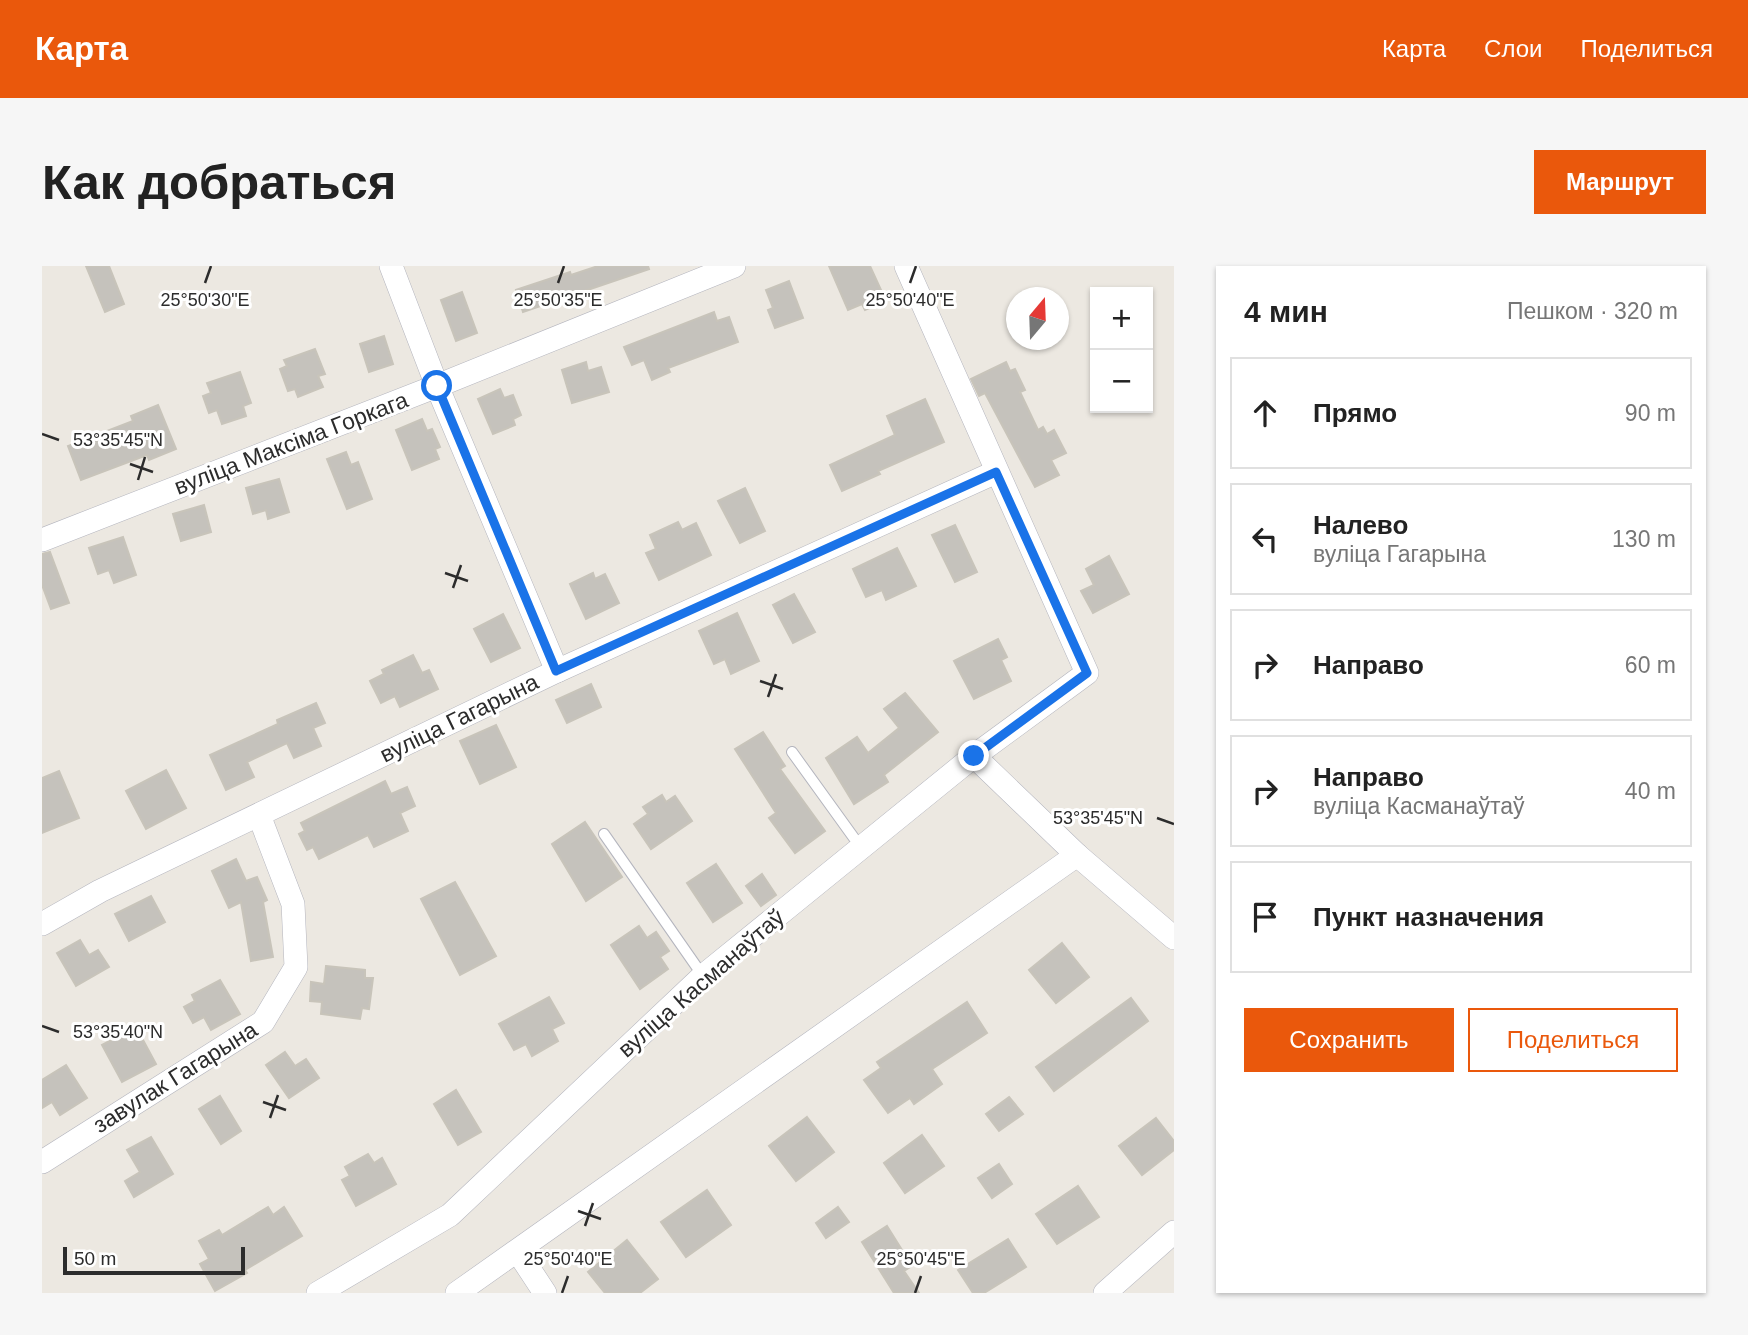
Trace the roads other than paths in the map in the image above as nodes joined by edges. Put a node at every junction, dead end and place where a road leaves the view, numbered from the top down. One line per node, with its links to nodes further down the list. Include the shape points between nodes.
1 (391, 266): 4 (street)
2 (734, 266): 4 (street, вуліца Максіма Горкага)
3 (906, 266): 5 (street)
4 (437, 386): 6 (street, вуліца Максіма Горкага); 7 (street)
5 (996, 472): 7 (street, вуліца Гагарына); 9 (street, вуліца Касманаўтаў, via 1087,673)
6 (42, 540)
7 (556, 671): 10 (street, вуліца Гагарына)
8 (792, 752): 12 (lane)
9 (974, 756): 13 (street); 16 (street, вуліца Касманаўтаў)
10 (259, 815): 14 (street, вуліца Гагарына); 17 (street, завулак Гагарына, via 293,905 296,967 264,1022)
11 (604, 834): 16 (lane)
12 (854, 838)
13 (1077, 855): 15 (street); 19 (street)
14 (42, 924)
15 (1174, 938)
16 (703, 976): 20 (street, вуліца Касманаўтаў, via 450,1216)
17 (42, 1162)
18 (1174, 1232): 23 (street)
19 (518, 1252): 21 (street); 22 (street)
20 (317, 1293)
21 (457, 1293)
22 (545, 1293)
23 (1105, 1293)

